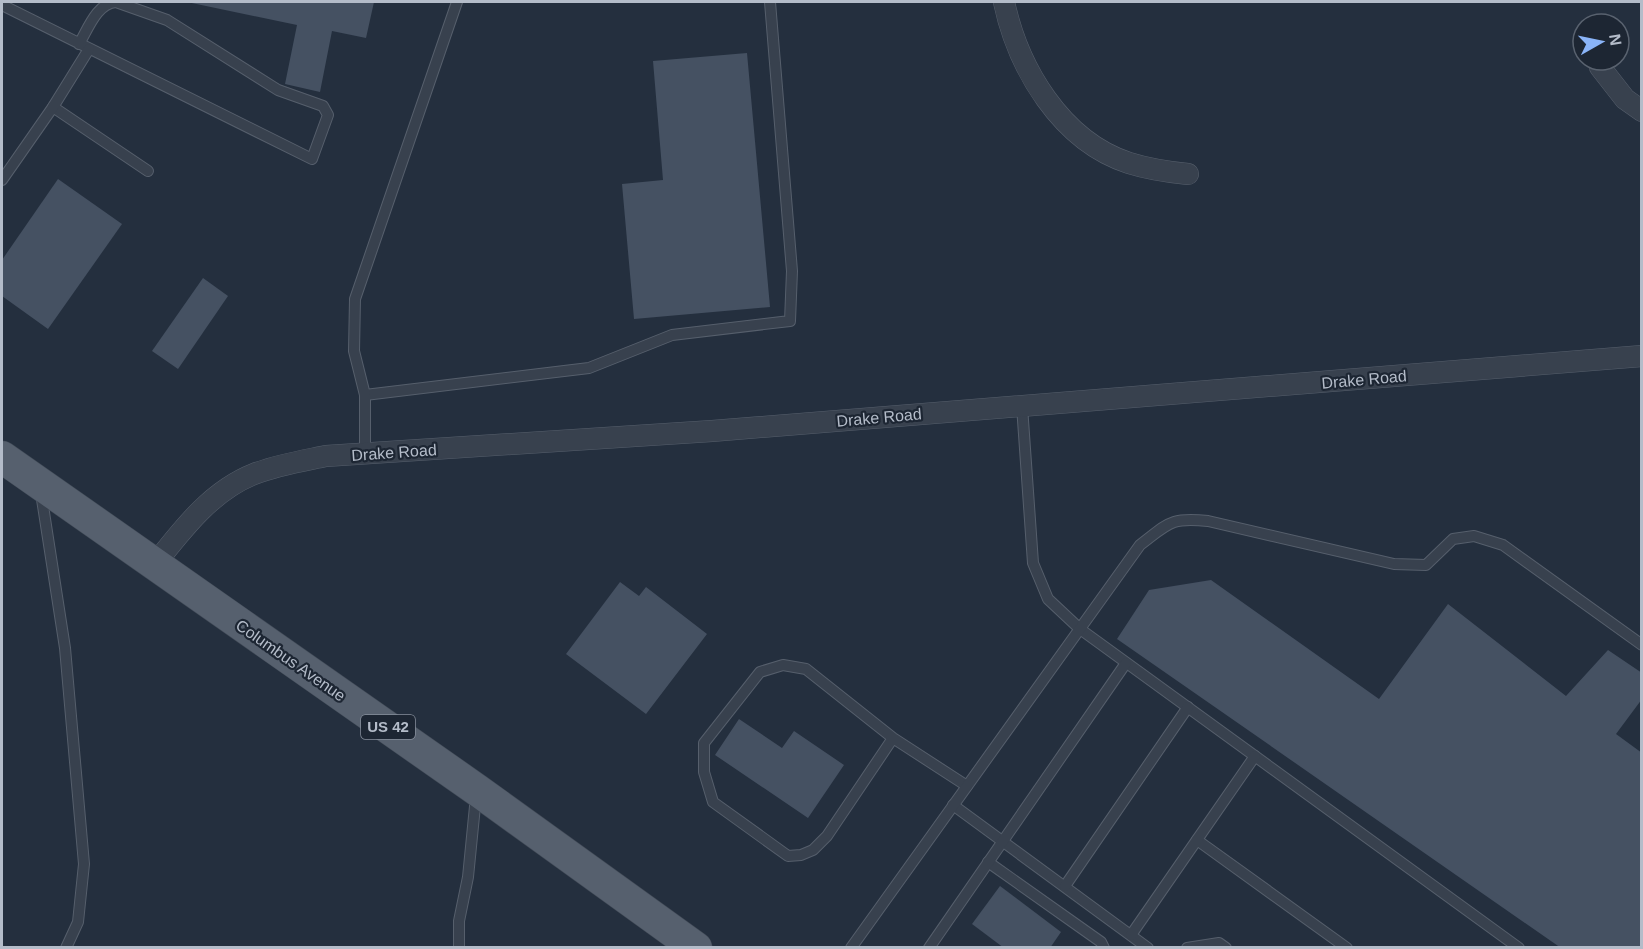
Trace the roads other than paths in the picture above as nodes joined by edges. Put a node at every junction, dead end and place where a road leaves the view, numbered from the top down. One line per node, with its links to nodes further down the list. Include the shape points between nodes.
1 (457, 2): 13 (lane, via 355,299 354,351)
2 (770, 2): 13 (lane, via 792,271 790,321 672,336 589,368)
3 (1004, 2): 10 (street, via 1020,55 1039,90 1064,120 1094,145 1129,163)
4 (2, 5): 5 (lane)
5 (84, 46): 5 (lane, via 102,6 110,3 167,20 278,90 323,106 328,115 312,159); 7 (lane)
6 (1604, 72): 8 (street, via 1625,99)
7 (53, 106): 9 (lane); 11 (lane)
8 (1641, 111)
9 (148, 171)
10 (1188, 174)
11 (2, 180)
12 (1641, 356): 14 (street, Drake Road)
13 (365, 395): 15 (lane)
14 (1022, 406): 15 (street, Drake Road); 19 (lane, via 1033,564 1048,599)
15 (365, 454): 18 (street, Drake Road, via 326,456 253,474 223,491 188,522)
16 (2, 457): 17 (main road, Columbus Avenue / US 42)
17 (40, 484): 18 (main road, Columbus Avenue / US 42); 33 (lane, via 65,648 84,864 78,922)
18 (154, 564): 26 (main road, Columbus Avenue / US 42)
19 (1080, 629): 20 (lane, via 1140,545 1171,522 1188,519 1394,564 1426,565 1453,539 1474,536 1503,545); 21 (lane); 25 (lane)
20 (1641, 645)
21 (1126, 663): 22 (lane); 28 (lane)
22 (1188, 707): 24 (lane); 31 (lane)
23 (893, 738): 23 (lane, via 806,669 783,665 760,672 704,743 704,772 713,802 788,856 801,855 813,850 827,836); 25 (lane)
24 (1255, 756): 29 (lane); 43 (lane)
25 (967, 786): 27 (lane)
26 (477, 790): 34 (lane, via 459,921); 35 (main road, Columbus Avenue / US 42)
27 (953, 805): 28 (lane); 36 (lane)
28 (1002, 840): 30 (lane); 31 (lane)
29 (1197, 840): 32 (lane); 42 (lane)
30 (988, 862): 37 (lane); 38 (lane, via 1101,942)
31 (1065, 886): 32 (lane)
32 (1131, 935): 39 (lane)
33 (66, 948)
34 (459, 948)
35 (696, 948)
36 (851, 948)
37 (928, 948)
38 (1104, 948)
39 (1148, 948)
40 (1187, 948): 41 (lane, via 1220,943)
41 (1226, 948)
42 (1347, 948)
43 (1519, 948)

